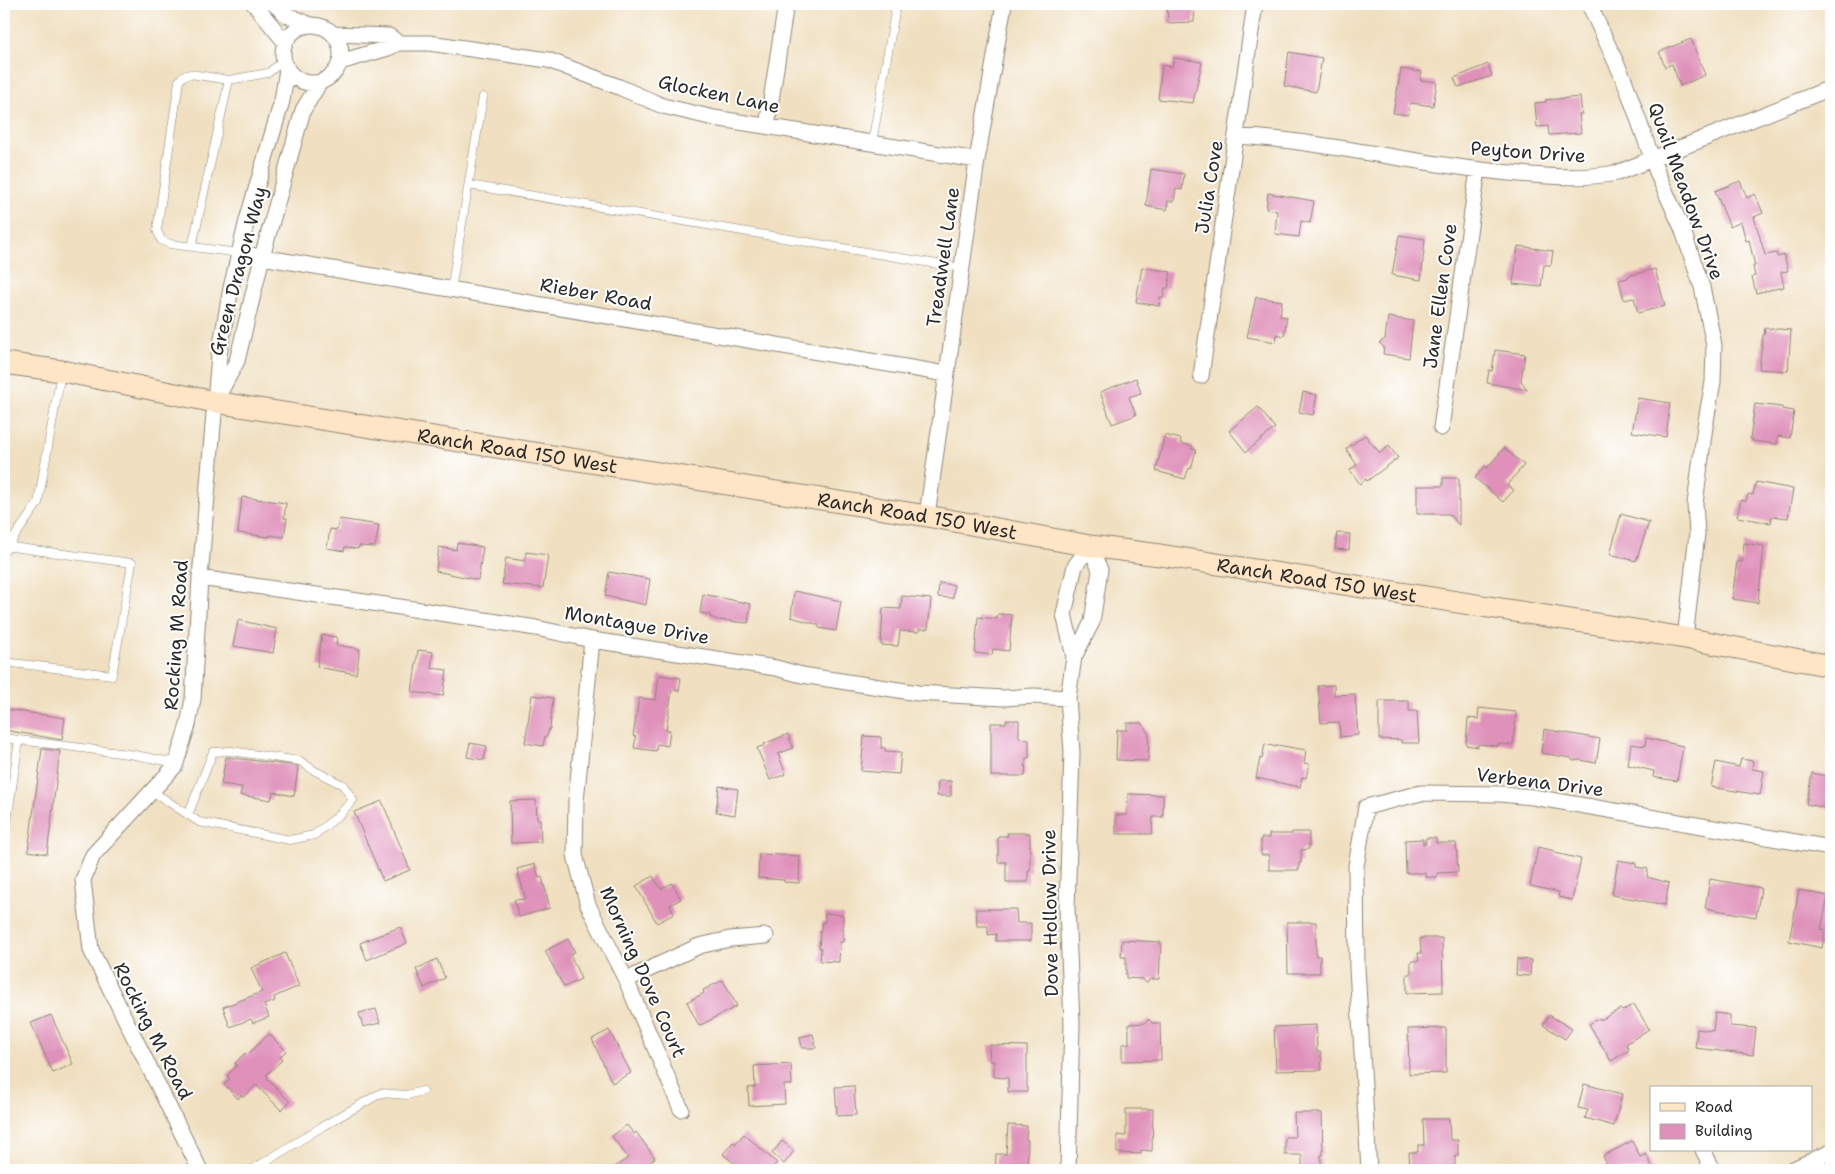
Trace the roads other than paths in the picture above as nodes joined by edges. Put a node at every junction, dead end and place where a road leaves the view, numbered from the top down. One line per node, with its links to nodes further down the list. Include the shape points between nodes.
1 (254, 4): 10 (street)
2 (274, 4): 8 (street, via 287,15)
3 (786, 4): 18 (street)
4 (1004, 4): 22 (street, Treadwell Lane)
5 (1255, 4): 19 (street, Julia Cove)
6 (1589, 4): 21 (street, Quail Meadow Drive, via 1625,82)
7 (896, 6): 20 (lane)
8 (308, 24): 9 (street, via 327,28); 10 (street, via 290,34)
9 (334, 34): 11 (street, Glocken Lane, via 389,36); 12 (street, via 340,43)
10 (285, 42): 13 (street)
11 (398, 43): 12 (street, Glocken Lane); 18 (street, Glocken Lane, via 429,43 548,60 663,106)
12 (340, 62): 15 (street, via 329,78)
13 (285, 65): 14 (lane, via 268,73); 15 (street, via 293,76 302,81); 26 (street, Green Dragon Way, via 282,101)
14 (229, 80): 25 (lane); 25 (lane, via 191,74 179,81 157,230 161,240)
15 (320, 82): 27 (street, Green Dragon Way, via 303,110)
16 (1831, 88): 21 (street, Peyton Drive)
17 (483, 97): 24 (lane)
18 (767, 126): 20 (street, Glocken Lane)
19 (1237, 136): 23 (street, Peyton Drive, via 1278,139); 33 (street, Julia Cove)
20 (872, 143): 22 (street, Glocken Lane)
21 (1653, 159): 23 (street, Peyton Drive, via 1593,177 1559,178); 40 (street, Quail Meadow Drive, via 1702,287 1714,345 1713,382 1695,504 1697,534)
22 (977, 160): 28 (street, Treadwell Lane)
23 (1478, 170): 35 (street, Jane Ellen Cove)
24 (469, 185): 28 (lane); 29 (lane)
25 (192, 247): 26 (lane)
26 (239, 253): 27 (street, Rieber Road); 34 (street, Green Dragon Way, via 219,355)
27 (262, 257): 29 (street, Rieber Road); 34 (street, Green Dragon Way, via 237,361)
28 (961, 268): 32 (street, Treadwell Lane)
29 (452, 290): 32 (street, Rieber Road)
30 (4, 363): 31 (main road, Ranch Road 150 West)
31 (62, 371): 34 (main road, Ranch Road 150 West); 38 (lane, via 38,503)
32 (946, 374): 36 (street, Treadwell Lane)
33 (1201, 376)
34 (215, 402): 36 (main road, Ranch Road 150 West); 39 (street, Rocking M Road)
35 (1441, 428)
36 (927, 516): 37 (main road, Ranch Road 150 West)
37 (1090, 546): 40 (main road, Ranch Road 150 West); 42 (street, Dove Hollow Drive, via 1100,570 1099,578 1092,622); 42 (street, Dove Hollow Drive, via 1075,566 1064,614)
38 (5, 548): 43 (lane, via 132,563 112,675)
39 (200, 578): 41 (street, Montague Drive, via 536,628); 48 (street, Rocking M Road, via 193,699)
40 (1685, 638): 44 (main road, Ranch Road 150 West)
41 (592, 640): 45 (street, Montague Drive, via 918,693); 54 (street, Morning Dove Court, via 576,801 575,855 588,905)
42 (1074, 657): 45 (street, Dove Hollow Drive)
43 (4, 662)
44 (1831, 666)
45 (1068, 698): 61 (street, Dove Hollow Drive, via 1072,752 1067,908 1072,1023)
46 (4, 738): 47 (lane)
47 (19, 740): 48 (lane); 51 (lane)
48 (176, 763): 49 (street, Rocking M Road)
49 (152, 791): 50 (lane); 59 (street, Rocking M Road, via 93,855 84,880 90,950)
50 (188, 815): 50 (lane, via 199,822 290,840 314,836 353,800 344,784 300,761 231,751 213,752)
51 (4, 842)
52 (1831, 848): 62 (street, Verbena Drive, via 1500,794 1421,793 1366,807 1356,866 1357,968)
53 (766, 936): 54 (street, via 699,946)
54 (626, 980): 56 (street, Morning Dove Court)
55 (423, 1091): 60 (lane, via 406,1095 381,1093)
56 (681, 1109)
57 (1704, 1152): 63 (street)
58 (1831, 1152): 64 (street)
59 (200, 1170)
60 (252, 1170)
61 (1068, 1170)
62 (1369, 1170)
63 (1713, 1170)
64 (1791, 1170)

